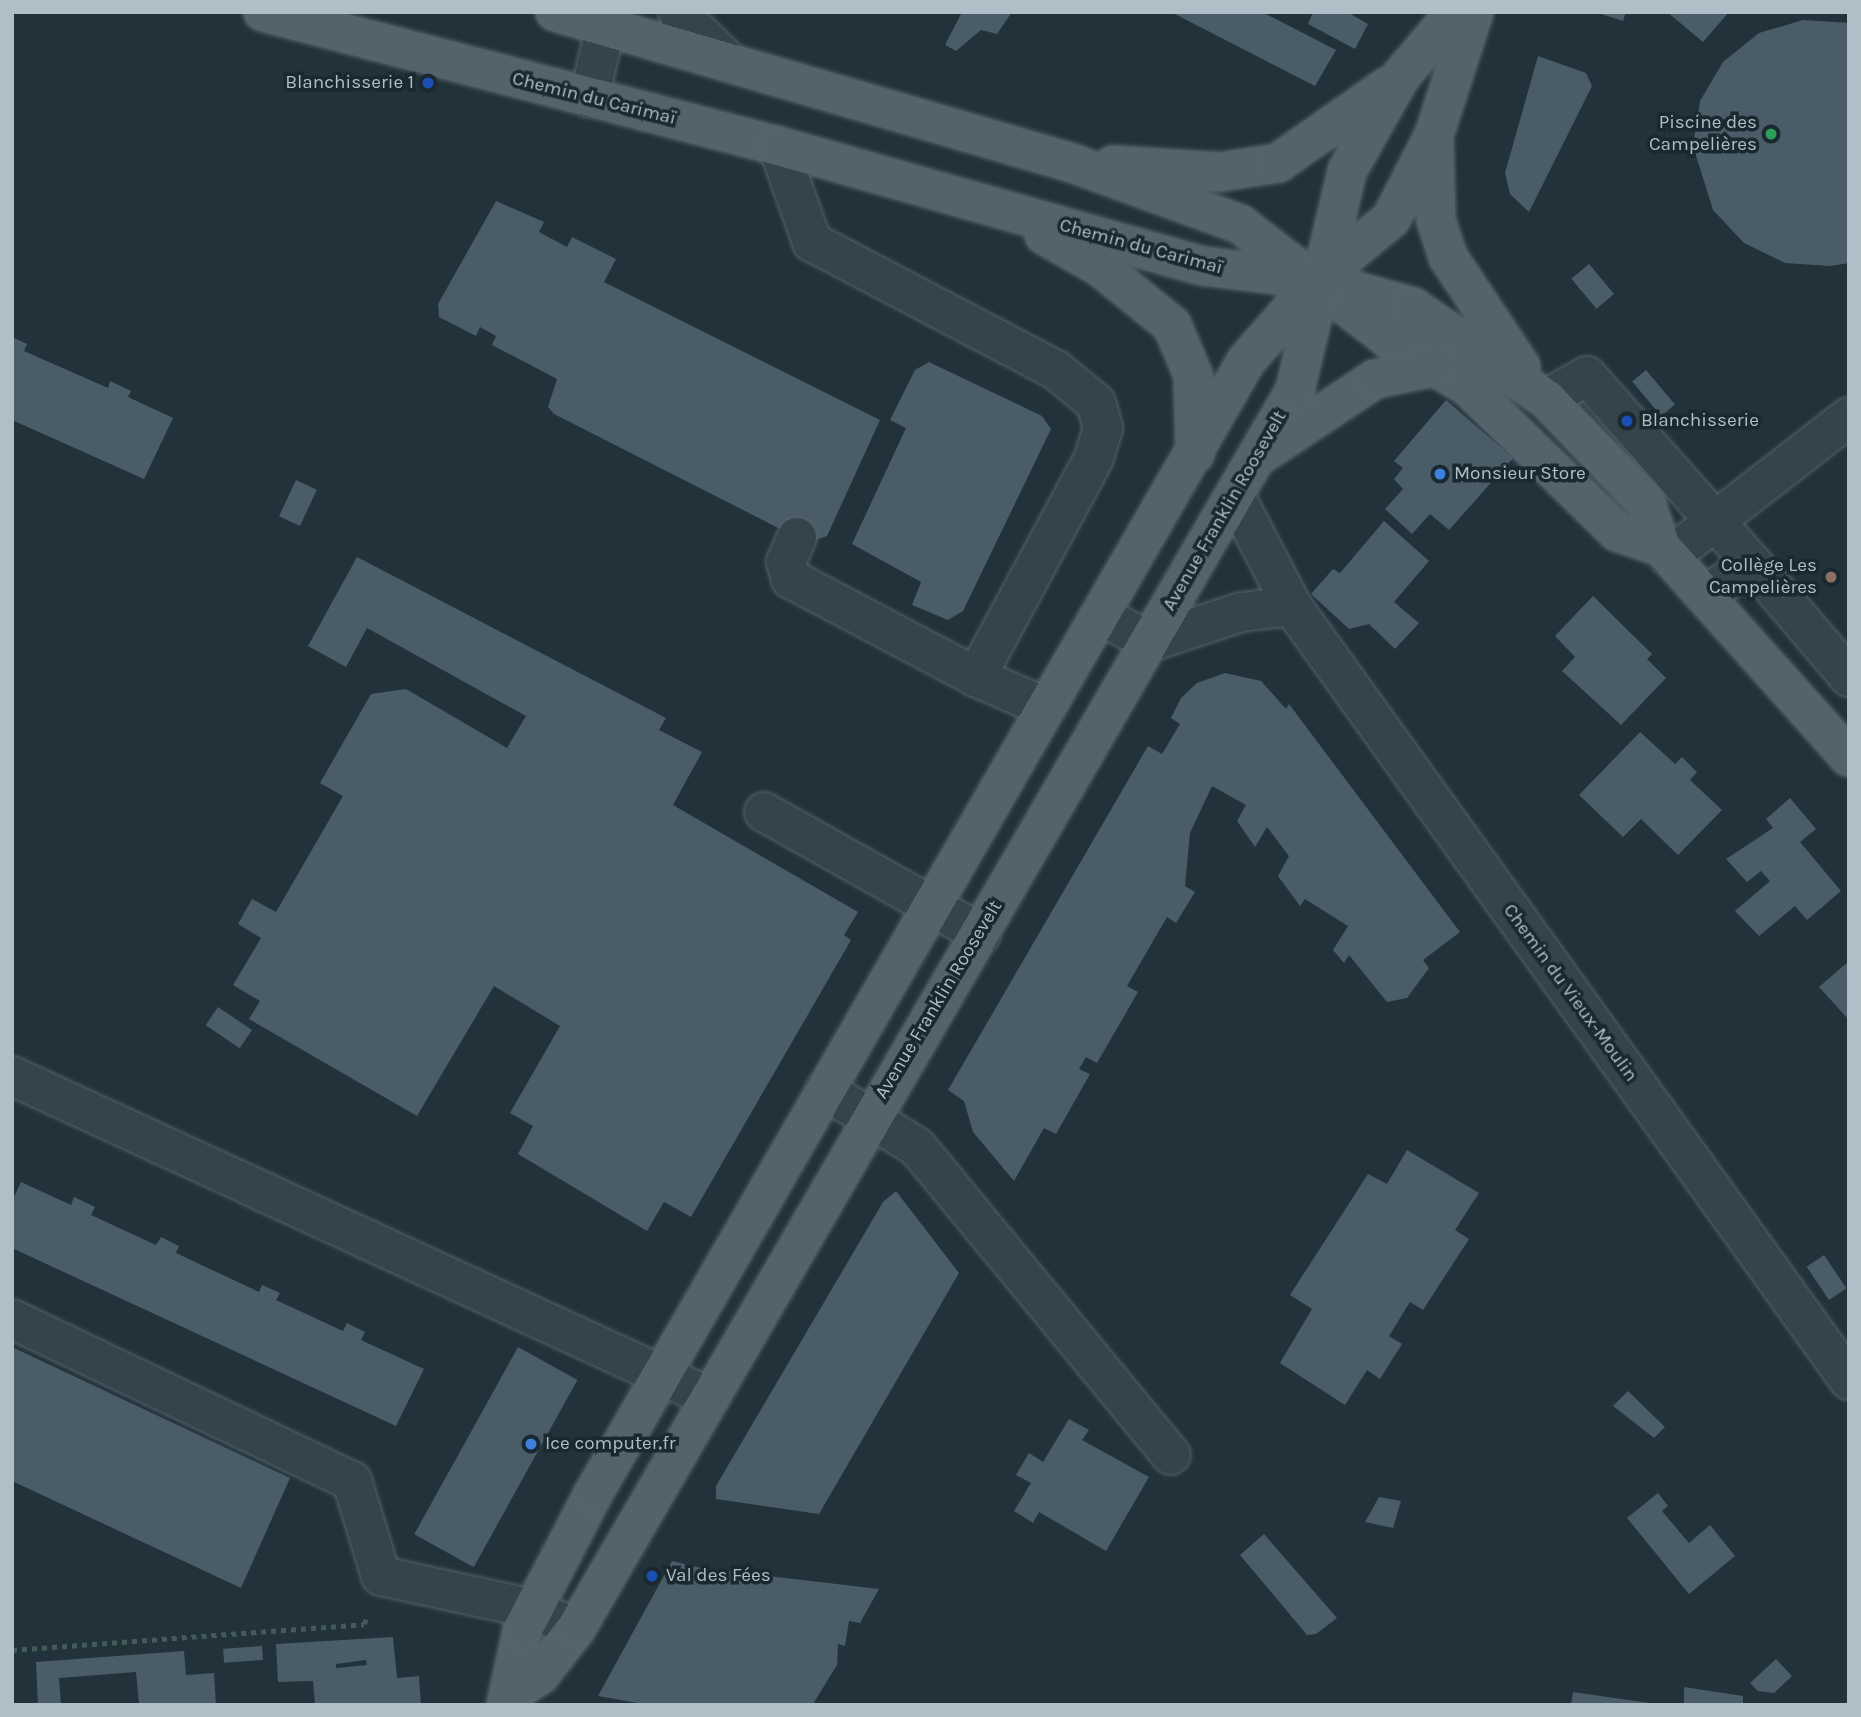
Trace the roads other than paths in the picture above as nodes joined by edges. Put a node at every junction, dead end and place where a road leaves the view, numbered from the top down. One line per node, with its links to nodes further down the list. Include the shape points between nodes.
1 (263, 12): 9 (main road, Chemin du Carimaï)
2 (555, 12): 6 (main road)
3 (678, 12): 7 (street)
4 (1455, 12): 8 (main road, Avenue Franklin Roosevelt)
5 (1474, 12): 10 (main road, Avenue Franklin Roosevelt)
6 (606, 18): 7 (main road); 9 (street)
7 (728, 61): 12 (main road)
8 (1401, 76): 12 (main road, via 1278,163 1220,172); 14 (main road, Avenue Franklin Roosevelt, via 1347,171)
9 (589, 98): 11 (main road, Chemin du Carimaï)
10 (1434, 135): 14 (main road, Avenue Franklin Roosevelt, via 1391,219); 16 (main road, via 1436,220 1448,257 1491,327)
11 (778, 146): 13 (main road, Chemin du Carimaï); 29 (street, via 812,242 1056,370 1096,403 1103,428 1094,458)
12 (1072, 163): 14 (main road, via 1240,224)
13 (994, 205): 14 (main road, Chemin du Carimaï, via 1221,271); 18 (main road, via 1100,267 1172,325 1193,376)
14 (1317, 280): 15 (main road, via 1390,341); 16 (main road, via 1413,307); 18 (main road, Avenue Franklin Roosevelt, via 1246,361); 19 (main road, Avenue Franklin Roosevelt, via 1295,390)
15 (1439, 366): 19 (main road, via 1375,379); 23 (main road, via 1517,428 1617,532)
16 (1546, 399): 21 (street, via 1587,376); 23 (main road, via 1646,503)
17 (1849, 417): 21 (street)
18 (1195, 456): 27 (main road, Avenue Franklin Roosevelt)
19 (1256, 458): 20 (main road, Avenue Franklin Roosevelt)
20 (1234, 496): 26 (street, Chemin du Vieux-Moulin); 28 (main road, Avenue Franklin Roosevelt)
21 (1716, 520): 23 (street); 24 (street)
22 (797, 537): 29 (street, via 786,562 791,579)
23 (1665, 552): 25 (main road)
24 (1752, 563): 25 (street); 30 (street)
25 (1706, 595): 32 (main road)
26 (1292, 606): 28 (street, via 1241,611); 41 (street, Chemin du Vieux-Moulin)
27 (1102, 616): 28 (street); 31 (main road, Avenue Franklin Roosevelt)
28 (1150, 642): 35 (main road, Avenue Franklin Roosevelt)
29 (976, 677): 31 (street)
30 (1849, 677)
31 (1047, 708): 34 (main road, Avenue Franklin Roosevelt)
32 (1849, 757)
33 (764, 812): 34 (street)
34 (932, 905): 35 (street); 37 (main road, Avenue Franklin Roosevelt)
35 (981, 934): 38 (main road, Avenue Franklin Roosevelt)
36 (12, 1076): 40 (street)
37 (825, 1090): 38 (street); 40 (main road, Avenue Franklin Roosevelt)
38 (868, 1116): 42 (main road, Avenue Franklin Roosevelt); 43 (street, via 917,1147)
39 (12, 1319): 44 (street, via 352,1481 381,1576)
40 (664, 1378): 42 (street); 44 (main road, Avenue Franklin Roosevelt)
41 (1849, 1380)
42 (709, 1397): 45 (main road, Avenue Franklin Roosevelt)
43 (1171, 1455)
44 (533, 1609): 45 (street); 46 (main road, Avenue Franklin Roosevelt, via 515,1657)
45 (576, 1629): 46 (main road, Avenue Franklin Roosevelt, via 549,1666)
46 (509, 1699)

